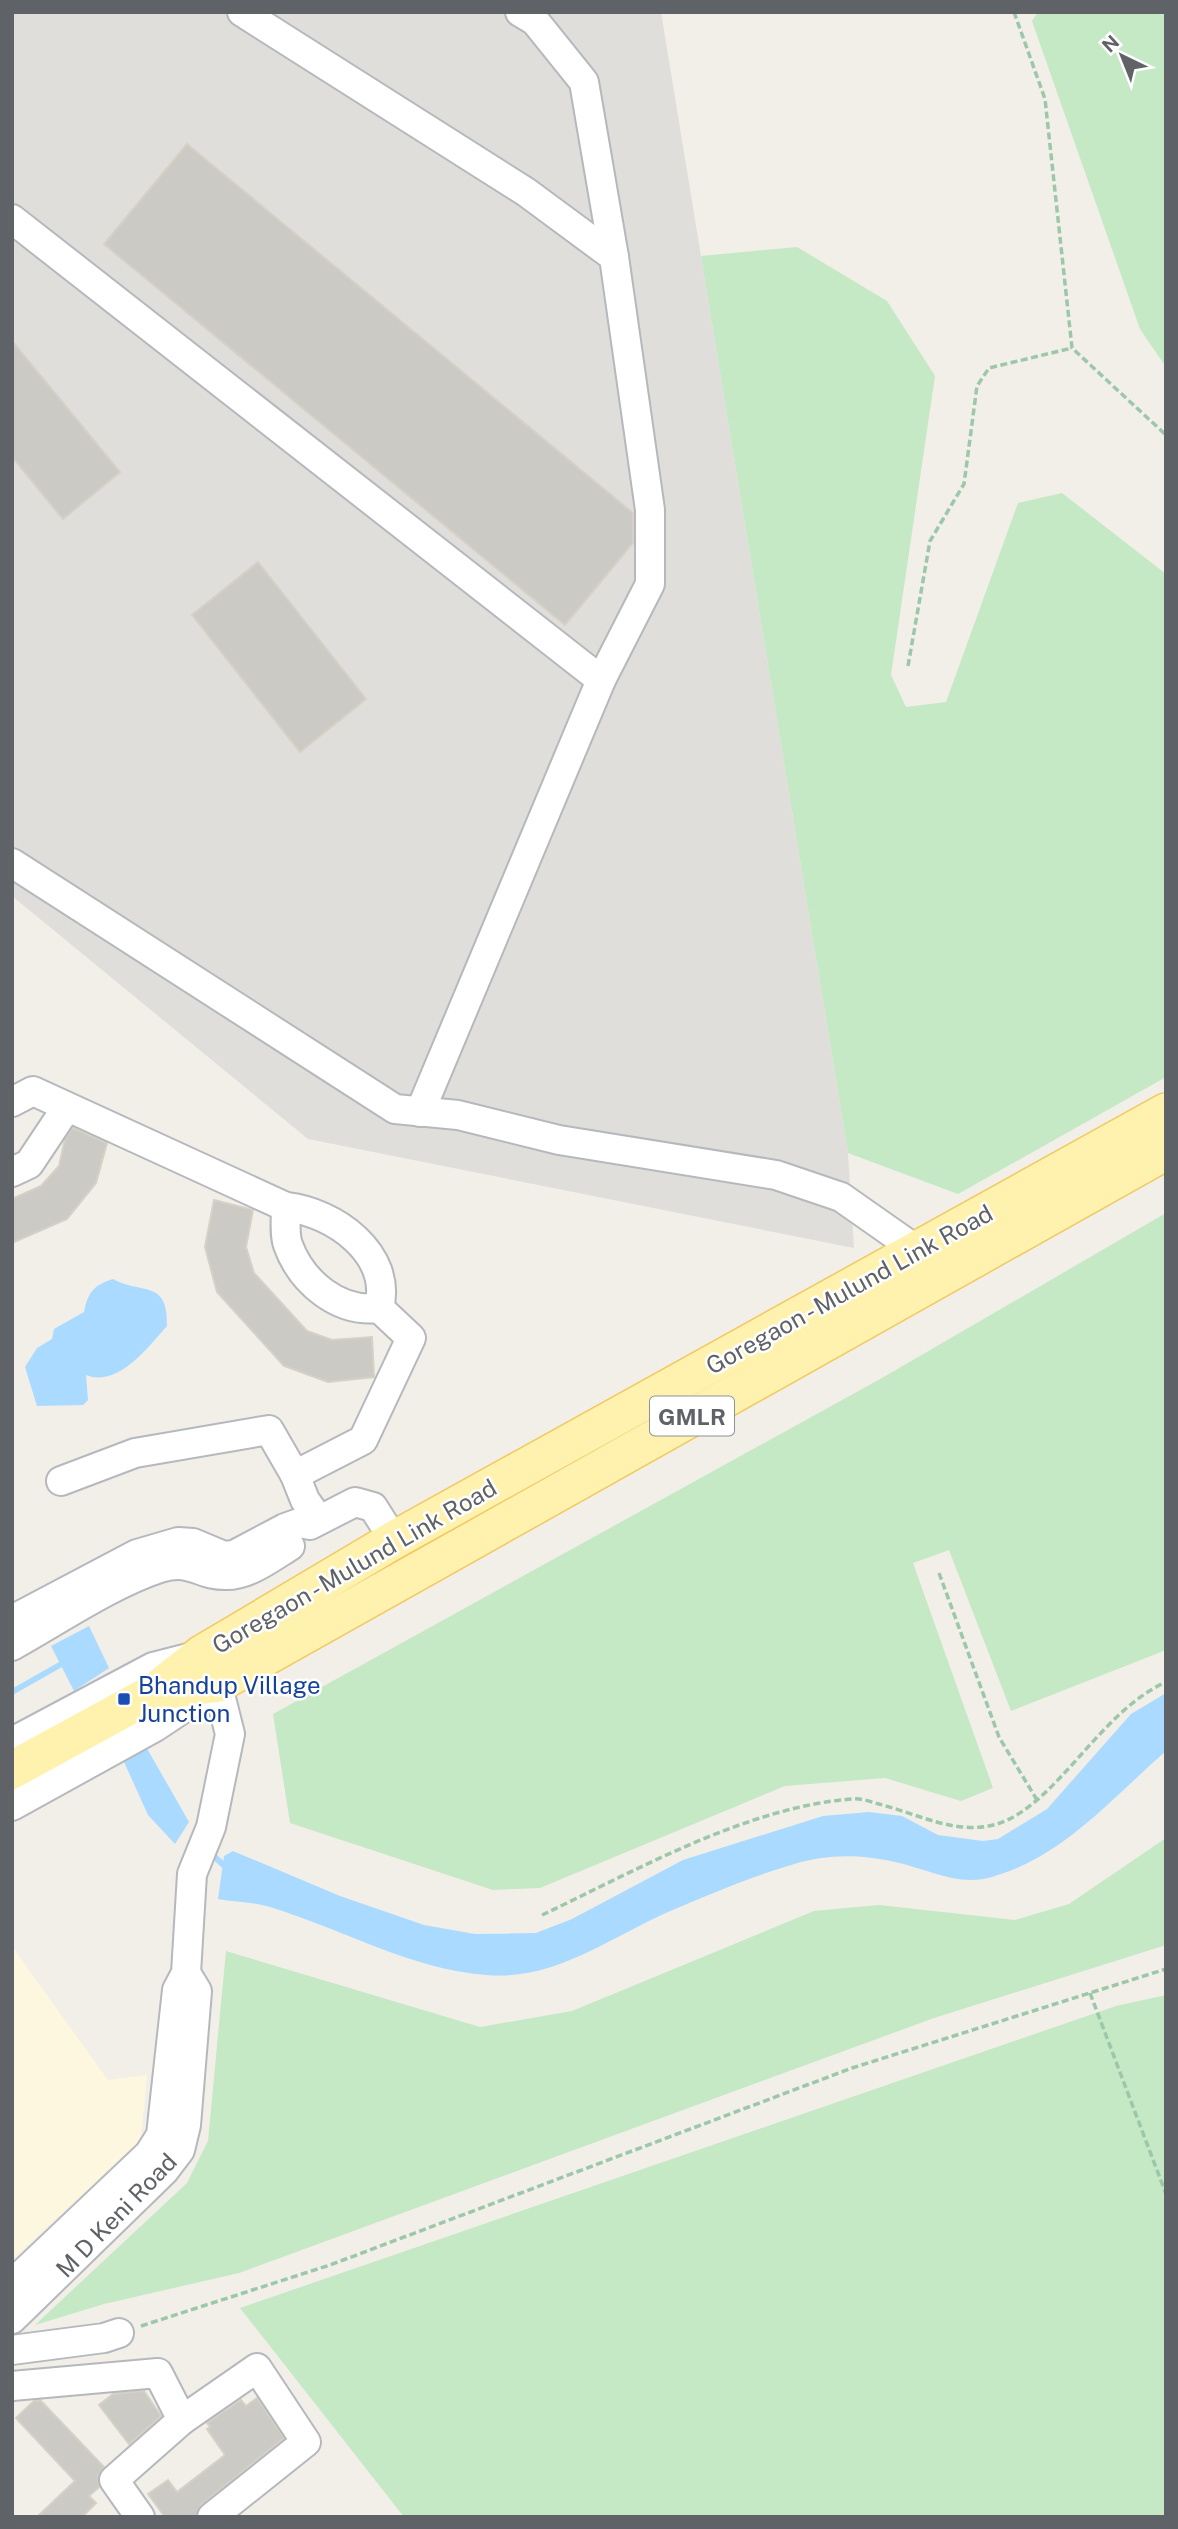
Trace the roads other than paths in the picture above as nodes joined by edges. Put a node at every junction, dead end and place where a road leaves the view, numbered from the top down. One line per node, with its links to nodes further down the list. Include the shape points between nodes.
1 (242, 12): 4 (street, via 526,192)
2 (520, 12): 4 (street, via 535,21 584,82)
3 (12, 219): 5 (street)
4 (614, 257): 5 (street, via 650,510 650,584)
5 (601, 681): 9 (street)
6 (12, 863): 9 (street, via 395,1110)
7 (12, 1102): 8 (street, via 33,1091)
8 (67, 1107): 12 (street, via 29,1164); 13 (street)
9 (420, 1112): 14 (street, via 458,1115 559,1140 776,1175 841,1197)
10 (1166, 1112): 14 (main road, Goregaon - Mulund Link Road / GMLR)
11 (1166, 1151): 14 (main road, Goregaon - Mulund Link Road / GMLR)
12 (12, 1172)
13 (286, 1207): 15 (street, via 309,1210 359,1243 377,1265 384,1289); 15 (street, via 287,1243 298,1264 333,1302 361,1310)
14 (926, 1265): 19 (main road, Goregaon - Mulund Link Road / GMLR); 23 (main road, Goregaon - Mulund Link Road / GMLR)
15 (379, 1308): 16 (street, via 411,1338 363,1440)
16 (298, 1479): 17 (street, via 269,1430 135,1453); 18 (street, via 317,1494)
17 (61, 1481)
18 (319, 1520): 19 (street, via 355,1502 365,1502); 20 (street, via 299,1523 281,1540 234,1555 224,1566 193,1543)
19 (394, 1540): 23 (main road, Goregaon - Mulund Link Road / GMLR)
20 (141, 1564): 21 (street); 22 (street)
21 (12, 1620)
22 (12, 1646)
23 (210, 1663): 24 (main road, Goregaon - Mulund Link Road / GMLR); 28 (street, M D Keni Road, via 230,1734 211,1827 192,1874)
24 (88, 1731): 25 (street); 26 (main road); 27 (street)
25 (12, 1742)
26 (12, 1770)
27 (12, 1806)
28 (186, 1973): 29 (street, M D Keni Road, via 177,1990 161,2135 149,2154); 30 (street, M D Keni Road, via 197,1991 187,2125 180,2150)
29 (12, 2284)
30 (12, 2319)
31 (119, 2333): 32 (street)
32 (12, 2350)
33 (12, 2386): 34 (street, via 158,2373)
34 (182, 2420): 35 (street, via 114,2480); 36 (street, via 257,2368 306,2442)
35 (140, 2517)
36 (212, 2517)

